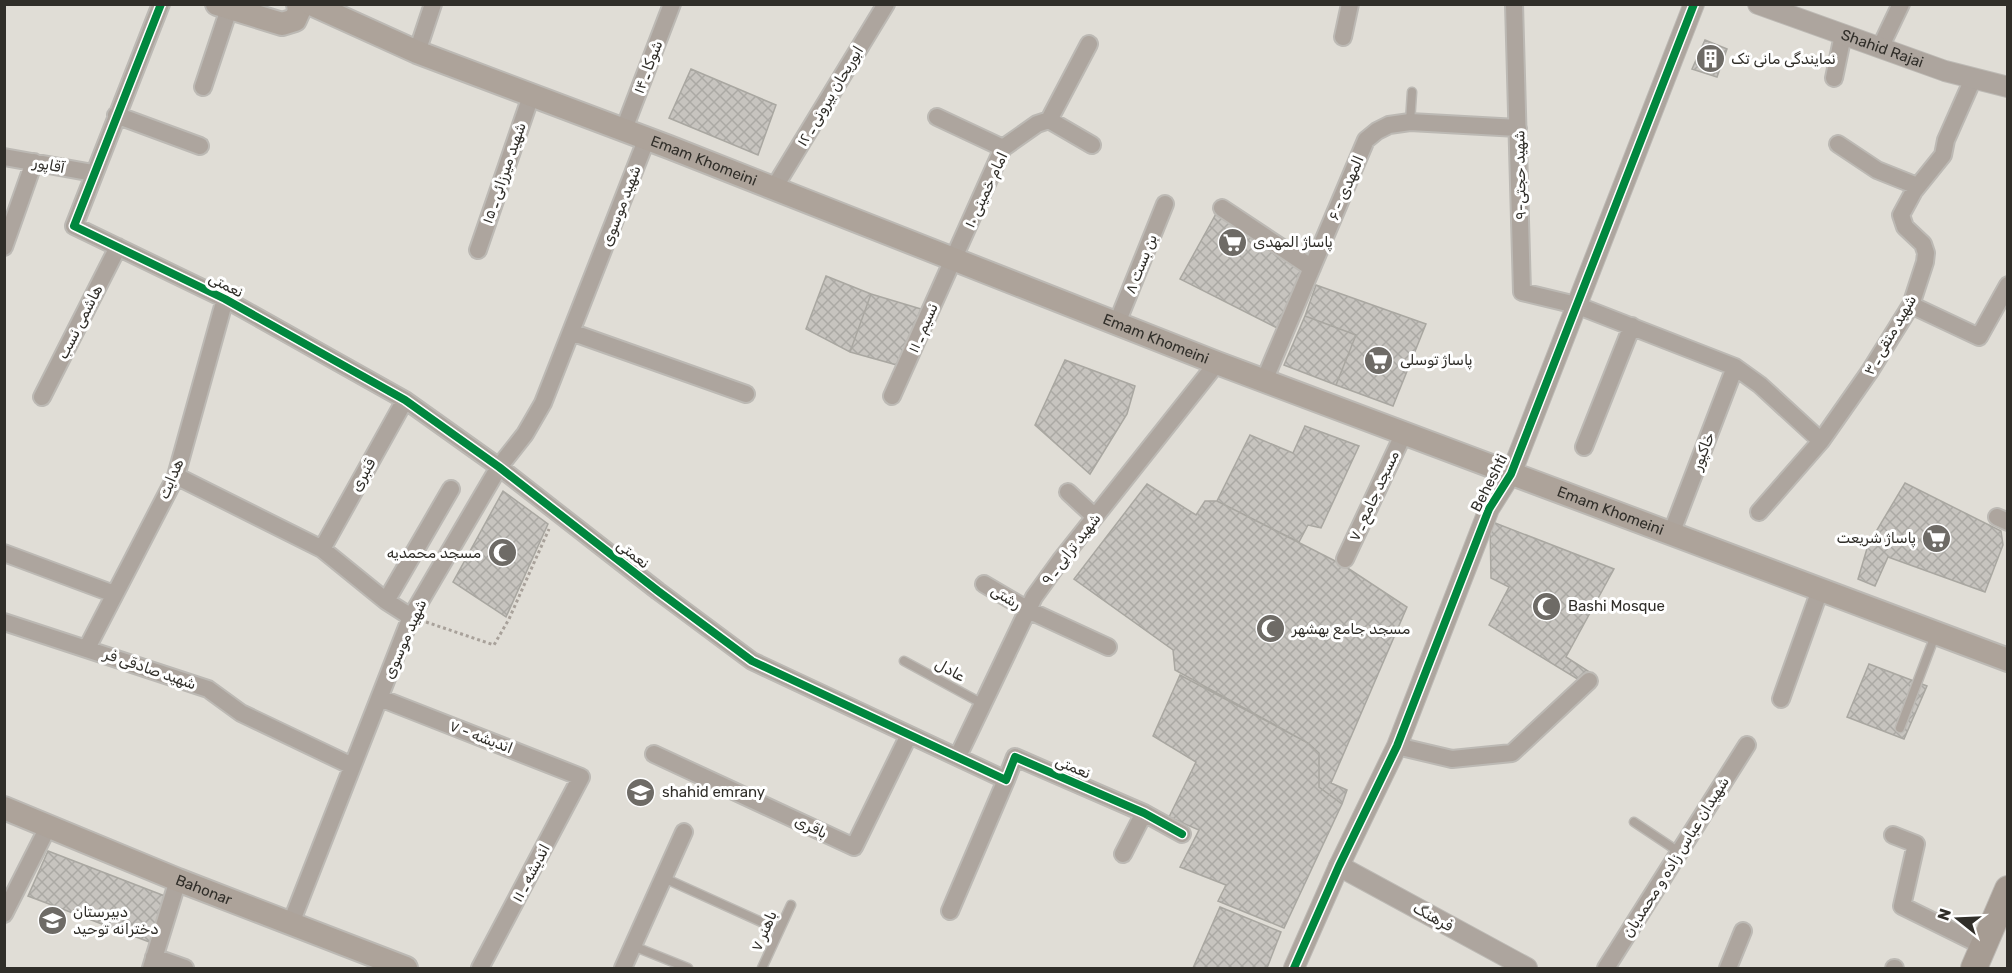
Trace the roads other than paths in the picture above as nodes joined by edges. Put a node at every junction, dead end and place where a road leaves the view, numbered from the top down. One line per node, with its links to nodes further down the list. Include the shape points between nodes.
1 (160, 4): 24 (street)
2 (298, 4): 12 (main road, via 295,20 282,24)
3 (434, 4): 17 (street)
4 (672, 4): 29 (street, شوکا ـ ۱۴)
5 (886, 4): 39 (street, ابوریحان بیرونی ـ ۱۲)
6 (1350, 4): 14 (street)
7 (1514, 4): 28 (street, شهید حجتی-۹)
8 (1694, 4): 50 (street, Beheshti)
9 (1758, 4): 13 (street, Shahid Rajai)
10 (1901, 4): 16 (street)
11 (312, 5): 17 (main road, Emam Khomeini)
12 (223, 7): 20 (street)
13 (1843, 35): 16 (street, Shahid Rajai); 18 (street)
14 (1343, 37)
15 (1089, 44): 26 (street)
16 (1880, 48): 19 (street, Shahid Rajai)
17 (417, 52): 23 (main road, Emam Khomeini)
18 (1834, 78)
19 (1973, 79): 21 (street, Shahid Rajai); 38 (street, شهید متقی ـ ۳, via 1942,155)
20 (203, 87)
21 (2007, 87)
22 (1412, 92): 27 (lane)
23 (531, 96): 29 (main road, Emam Khomeini); 44 (street, شهید میرزائی ـ ۱۵)
24 (116, 115): 33 (street); 37 (street)
25 (937, 117): 34 (street)
26 (1049, 120): 32 (street); 34 (street, امام خمینی ۱۰)
27 (1410, 122): 28 (street, المهدی - ۶); 46 (street, المهدی - ۶, via 1389,125 1366,140)
28 (1518, 128): 50 (street, شهید حجتی-۹, via 1522,291)
29 (624, 129): 30 (main road, Emam Khomeini)
30 (647, 138): 39 (main road, Emam Khomeini); 53 (street, شهید موسوی)
31 (1838, 144): 38 (street, via 1877,170)
32 (1092, 145)
33 (200, 146)
34 (1003, 148): 45 (street, امام خمینی ۱۰)
35 (4, 157): 36 (street, آقاپور)
36 (34, 162): 37 (street, آقاپور); 42 (street)
37 (93, 173): 43 (street, نعمتی, via 74,226)
38 (1917, 186): 49 (street, شهید متقی ـ ۳, via 1901,215 1926,254)
39 (774, 188): 45 (main road, Emam Khomeini)
40 (1165, 204): 51 (street, بن بست ۸)
41 (1222, 208): 46 (street)
42 (4, 247)
43 (118, 247): 48 (street, نعمتی); 59 (street, هاشمی نسب)
44 (478, 250)
45 (954, 259): 51 (main road, Emam Khomeini); 58 (street, نسیم ـ ۱۱)
46 (1312, 268): 56 (street, المهدی - ۶)
47 (2007, 285): 49 (street, via 1979,337)
48 (225, 299): 60 (street, نعمتی); 66 (street, هدایت)
49 (1911, 304): 62 (street, شهید متقی ـ ۳)
50 (1576, 305): 52 (street); 65 (street, Beheshti)
51 (1117, 323): 54 (main road, Emam Khomeini)
52 (1632, 326): 55 (street); 63 (street)
53 (571, 333): 57 (street); 64 (street, شهید موسوی, via 543,403)
54 (1217, 363): 56 (main road, Emam Khomeini); 70 (street, شهید ترابی ـ ۹)
55 (1734, 367): 62 (street, via 1760,385); 71 (street, خاکپور)
56 (1264, 381): 61 (main road, Emam Khomeini)
57 (746, 394)
58 (892, 396)
59 (42, 397)
60 (405, 400): 64 (street, نعمتی); 72 (street, قنبری)
61 (1404, 433): 65 (main road, Emam Khomeini); 74 (street, مسجد جامع ـ ۷)
62 (1821, 441): 69 (street, شهید متقی ـ ۳)
63 (1584, 447)
64 (499, 467): 80 (street, شهید موسوی); 92 (street, نعمتی, via 752,661)
65 (1511, 474): 71 (main road, Emam Khomeini); 94 (street, Beheshti, via 1489,509)
66 (176, 476): 72 (street); 77 (street, هدایت)
67 (451, 489): 78 (street)
68 (1068, 492): 70 (street)
69 (1759, 512)
70 (1095, 517): 79 (street, شهید ترابی ـ ۹)
71 (1671, 534): 76 (main road, Emam Khomeini)
72 (322, 549): 78 (street)
73 (4, 553): 77 (street)
74 (1345, 559)
75 (984, 585): 79 (street, رشتی)
76 (1820, 590): 82 (main road, Emam Khomeini); 89 (street)
77 (114, 594): 84 (street, هدایت)
78 (386, 601): 80 (street)
79 (1028, 610): 83 (street, رشتی); 90 (street, شهید ترابی ـ ۹)
80 (411, 617): 88 (street, شهید موسوی)
81 (4, 622): 84 (street, شهید صادقی فر)
82 (1936, 633): 85 (main road, Emam Khomeini); 91 (lane)
83 (1108, 647)
84 (87, 648): 97 (street, شهید صادقی فر, via 208,689 241,713)
85 (2007, 660)
86 (904, 661): 90 (lane, عادل)
87 (1589, 681): 94 (street, via 1512,753 1452,759)
88 (380, 698): 97 (street, شهید موسوی); 98 (street, اندیشه - ۷)
89 (1781, 699)
90 (983, 704): 96 (street, شهید ترابی ـ ۹)
91 (1900, 729)
92 (909, 735): 95 (street, باقری, via 854,848); 96 (street, نعمتی)
93 (1747, 746): 107 (street, شهیدان عباس زاده و محمدیان)
94 (1396, 747): 109 (street, Beheshti)
95 (654, 754)
96 (958, 756): 99 (street, نعمتی)
97 (352, 766): 116 (street, شهید موسوی)
98 (582, 777): 124 (street, اندیشه ـ ۱۱)
99 (1006, 780): 101 (street, نعمتی, via 1015,757); 114 (street)
100 (4, 808): 103 (main road, Bahonar)
101 (1144, 813): 105 (street, نعمتی); 108 (street)
102 (1634, 822): 107 (lane)
103 (48, 827): 111 (main road, Bahonar); 115 (street)
104 (684, 832): 110 (street)
105 (1182, 834)
106 (1893, 835): 120 (street, via 1916,844 1902,906)
107 (1679, 852): 130 (street, شهیدان عباس زاده و محمدیان)
108 (1123, 854)
109 (1339, 866): 128 (street, Beheshti); 129 (street, فرهنگ)
110 (664, 878): 117 (lane); 119 (street)
111 (178, 880): 116 (main road, Bahonar); 121 (street)
112 (2007, 889): 120 (main road)
113 (791, 905): 117 (lane, باهنر ۷)
114 (950, 911)
115 (4, 914)
116 (291, 923): 123 (main road, Bahonar)
117 (779, 930): 127 (lane, باهنر ۷)
118 (1743, 931): 131 (street)
119 (633, 946): 125 (street); 126 (lane)
120 (1979, 957)
121 (153, 963): 122 (street)
122 (185, 969)
123 (406, 969)
124 (480, 969)
125 (623, 969)
126 (688, 969)
127 (762, 969)
128 (1294, 969)
129 (1527, 969)
130 (1606, 969)
131 (1728, 969)

